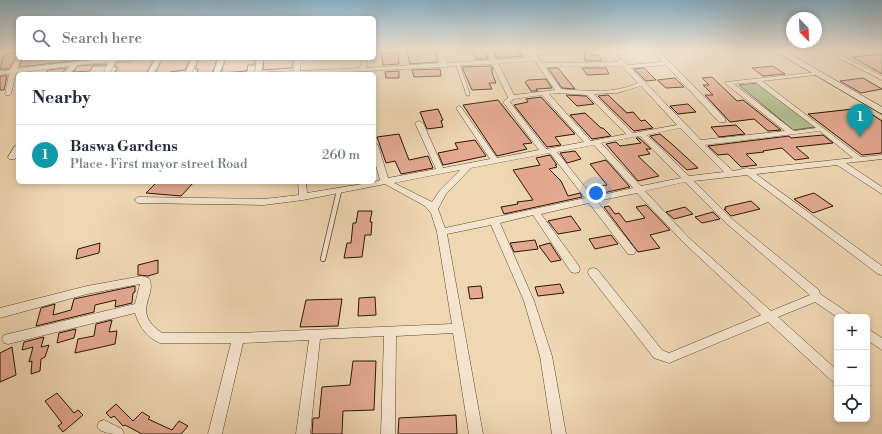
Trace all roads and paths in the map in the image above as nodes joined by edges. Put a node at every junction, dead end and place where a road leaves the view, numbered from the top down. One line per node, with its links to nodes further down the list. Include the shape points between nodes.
1 (12, 70): 12 (street)
2 (13, 70): 20 (street)
3 (358, 70): 11 (street)
4 (460, 70): 21 (lane)
5 (499, 70): 22 (street)
6 (545, 70): 17 (street)
7 (629, 70): 16 (street)
8 (674, 70): 25 (street)
9 (811, 70): 13 (street)
10 (867, 70): 14 (street)
11 (319, 72)
12 (0, 73)
13 (816, 73): 15 (street); 24 (street)
14 (882, 78)
15 (757, 80): 28 (street); 29 (street, via 728,83)
16 (641, 84): 19 (street, via 612,93); 27 (street)
17 (559, 91): 18 (street); 19 (street)
18 (544, 92): 22 (street); 32 (street)
19 (590, 93): 31 (street)
20 (8, 94)
21 (468, 94)
22 (512, 97): 35 (street, via 506,102)
23 (459, 108): 41 (street)
24 (882, 111)
25 (722, 120)
26 (419, 124): 44 (street)
27 (682, 126): 30 (street); 33 (street)
28 (822, 129): 29 (street); 39 (street)
29 (792, 133): 33 (street)
30 (642, 134): 31 (street); 46 (street)
31 (631, 136): 32 (street)
32 (593, 143): 35 (street); 51 (street)
33 (699, 143): 45 (street)
34 (16, 151): 37 (street)
35 (548, 151): 41 (street); 55 (street)
36 (376, 152): 47 (street)
37 (12, 157)
38 (882, 157): 39 (street)
39 (859, 159): 40 (street)
40 (837, 161): 43 (street); 53 (street)
41 (496, 162): 42 (street)
42 (468, 167): 44 (street); 57 (street, via 441,194)
43 (747, 171): 45 (street); 64 (street)
44 (441, 172): 47 (street)
45 (730, 174): 46 (street)
46 (688, 179): 51 (street); 66 (street, via 734,225 815,293)
47 (385, 181): 48 (street); 57 (street, via 428,204)
48 (376, 183)
49 (302, 184): 54 (street)
50 (371, 184): 52 (street)
51 (639, 189): 55 (street); 70 (street, via 686,240)
52 (339, 191): 54 (street); 62 (lane)
53 (882, 191)
54 (303, 197): 56 (street, via 264,202)
55 (591, 199): 58 (street); 61 (street)
56 (138, 200)
57 (433, 210): 60 (street)
58 (535, 211): 59 (street); 63 (street)
59 (494, 220): 60 (street); 85 (street, via 529,301 546,356)
60 (442, 232): 71 (street)
61 (631, 251)
62 (323, 260)
63 (574, 269)
64 (882, 271)
65 (593, 272): 70 (street, via 658,354 664,357 669,358)
66 (815, 296): 69 (street); 70 (street)
67 (140, 307): 68 (street, via 146,286 145,281 137,280); 75 (street, via 145,324 160,338); 76 (street)
68 (0, 312)
69 (842, 314)
70 (770, 316): 78 (street)
71 (458, 328): 72 (street); 84 (street)
72 (390, 331): 73 (street); 83 (street)
73 (315, 334): 75 (street); 82 (street)
74 (870, 335): 77 (street)
75 (238, 338): 81 (street)
76 (8, 339)
77 (882, 345)
78 (834, 375)
79 (104, 427): 80 (street)
80 (117, 434)
81 (215, 434)
82 (303, 434)
83 (388, 434)
84 (476, 434)
85 (559, 434)

